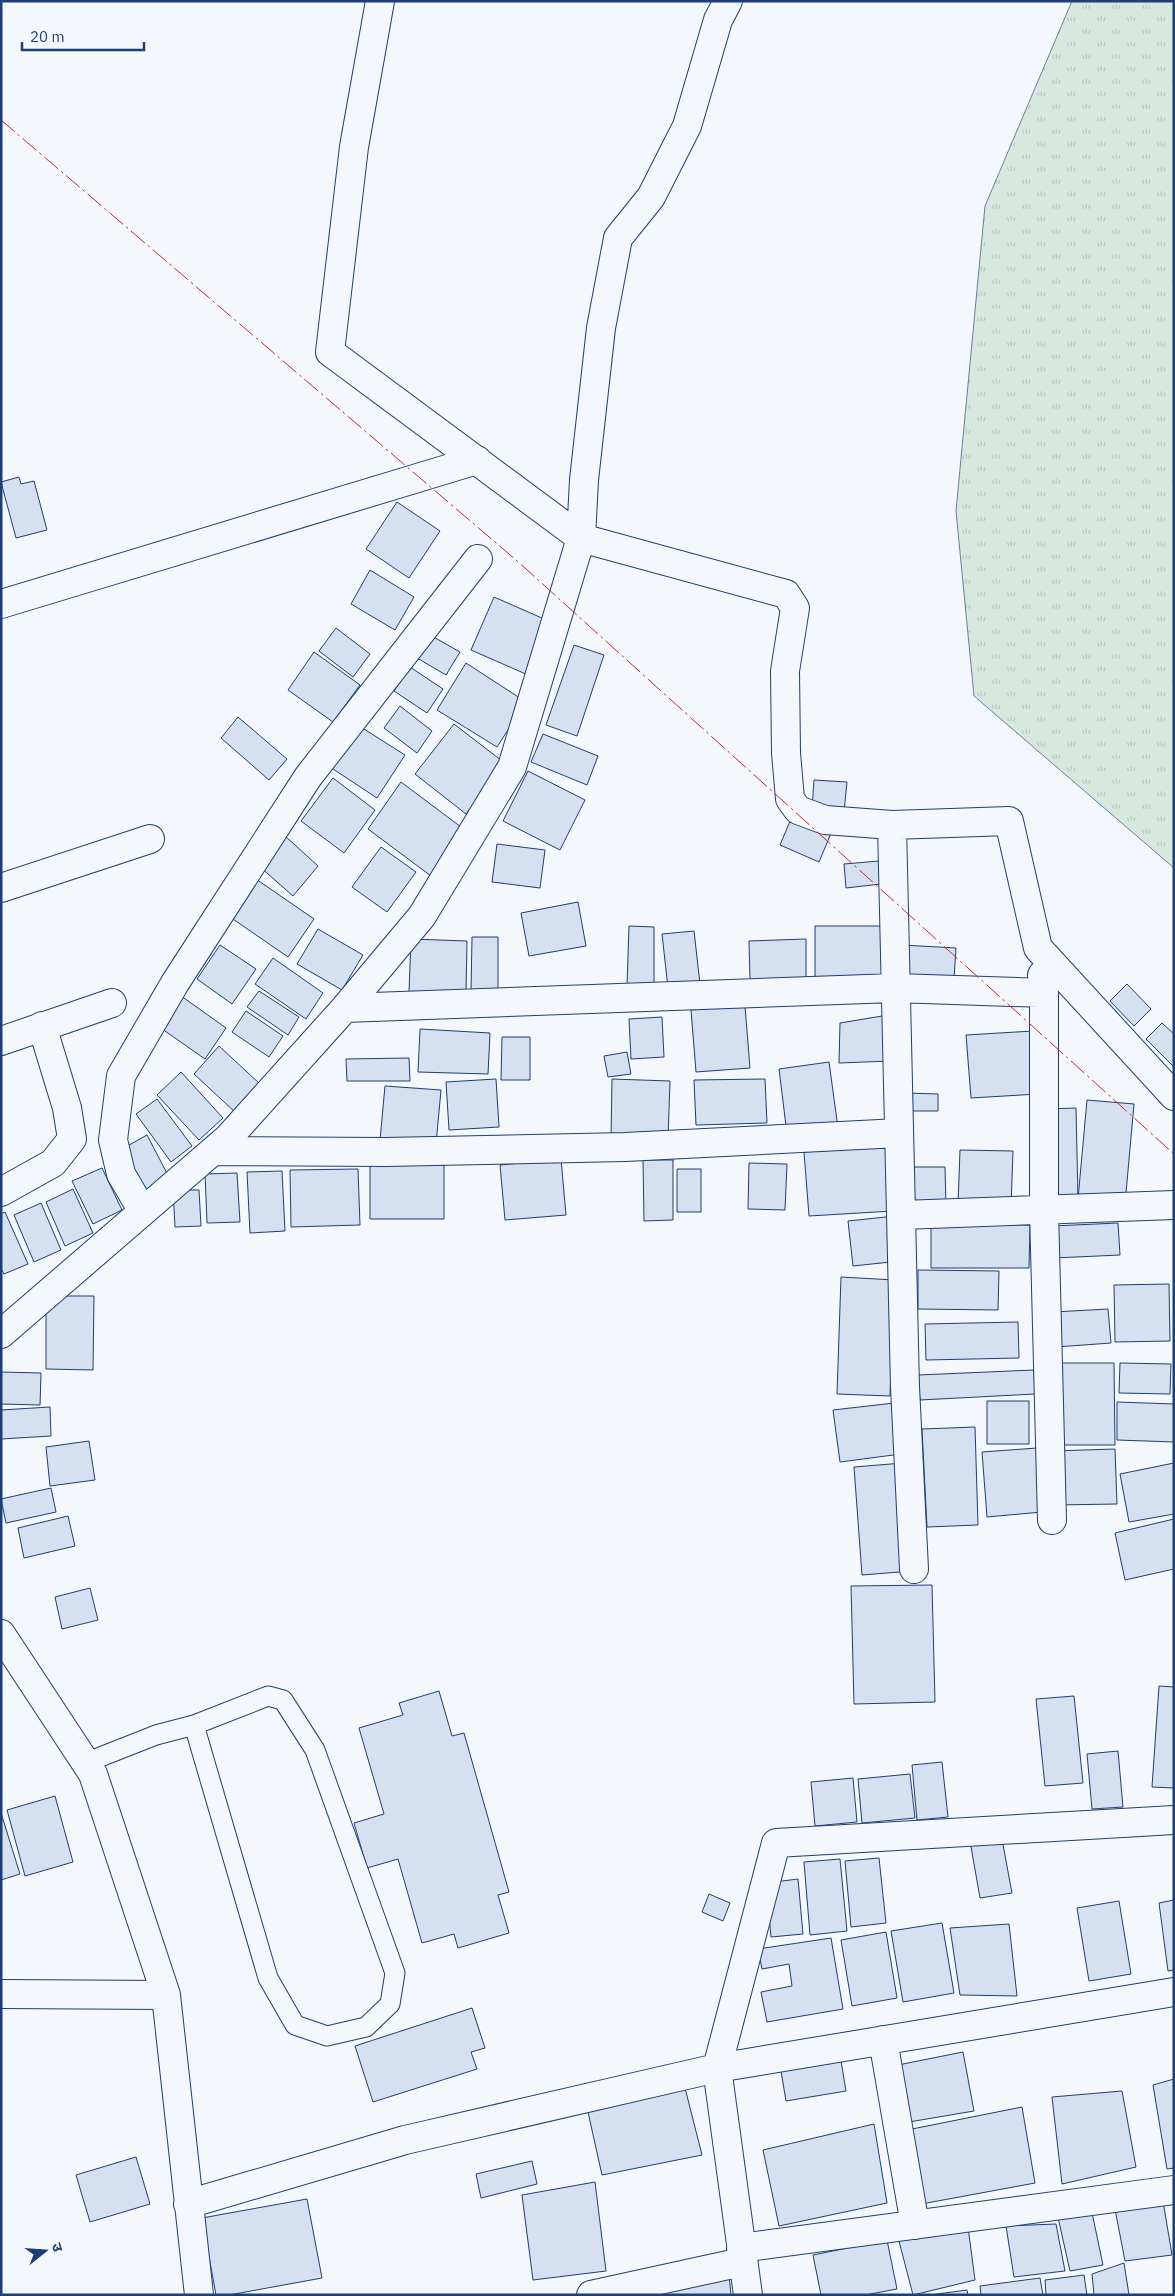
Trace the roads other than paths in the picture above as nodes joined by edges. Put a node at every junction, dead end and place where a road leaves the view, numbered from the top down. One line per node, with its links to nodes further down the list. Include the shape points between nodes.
1 (380, 1): 3 (street, via 354,147 330,352)
2 (728, 1): 4 (street, via 718,20 687,126 651,196 618,238 601,328 584,480)
3 (477, 460): 4 (street); 6 (street)
4 (581, 538): 7 (street, via 786,594 795,608 785,671 790,799 798,810 825,820); 14 (street, via 512,767 422,916)
5 (478, 559): 22 (street, via 308,776 175,983 121,1076 113,1140 121,1174)
6 (1, 604)
7 (892, 826): 10 (street, via 1008,821); 11 (street)
8 (150, 839): 9 (street)
9 (1, 888)
10 (1038, 948): 12 (street); 17 (street)
11 (895, 988): 12 (street); 14 (street); 18 (street)
12 (1044, 993): 23 (street)
13 (112, 1004): 15 (street)
14 (345, 1008): 19 (street)
15 (42, 1026): 16 (street); 20 (street, via 67,1108 72,1139 53,1163)
16 (1, 1041)
17 (1174, 1096)
18 (899, 1133): 19 (street, via 625,1147); 24 (street)
19 (212, 1152): 22 (street)
20 (1, 1192)
21 (1174, 1205): 23 (street)
22 (142, 1210): 25 (street)
23 (1044, 1210): 24 (street); 26 (street)
24 (902, 1216): 27 (street, via 905,1387)
25 (1, 1334)
26 (1052, 1520)
27 (914, 1569)
28 (1, 1634): 30 (street)
29 (194, 1725): 29 (lane, via 268,1696 283,1700 315,1750 395,1973 390,2004 366,2027 326,2036 295,2025 268,1978); 30 (lane, via 156,1735)
30 (85, 1763): 34 (street, via 93,1774)
31 (1174, 1820): 36 (street, via 776,1843)
32 (1174, 1992): 35 (street)
33 (1, 1994): 34 (street)
34 (166, 1995): 38 (street)
35 (883, 2040): 36 (street); 39 (street)
36 (716, 2068): 38 (street, via 405,2140); 40 (street)
37 (1174, 2190): 39 (street)
38 (188, 2204): 41 (street)
39 (914, 2225): 40 (street)
40 (741, 2255): 42 (street); 43 (street)
41 (199, 2295)
42 (591, 2295)
43 (748, 2295)

